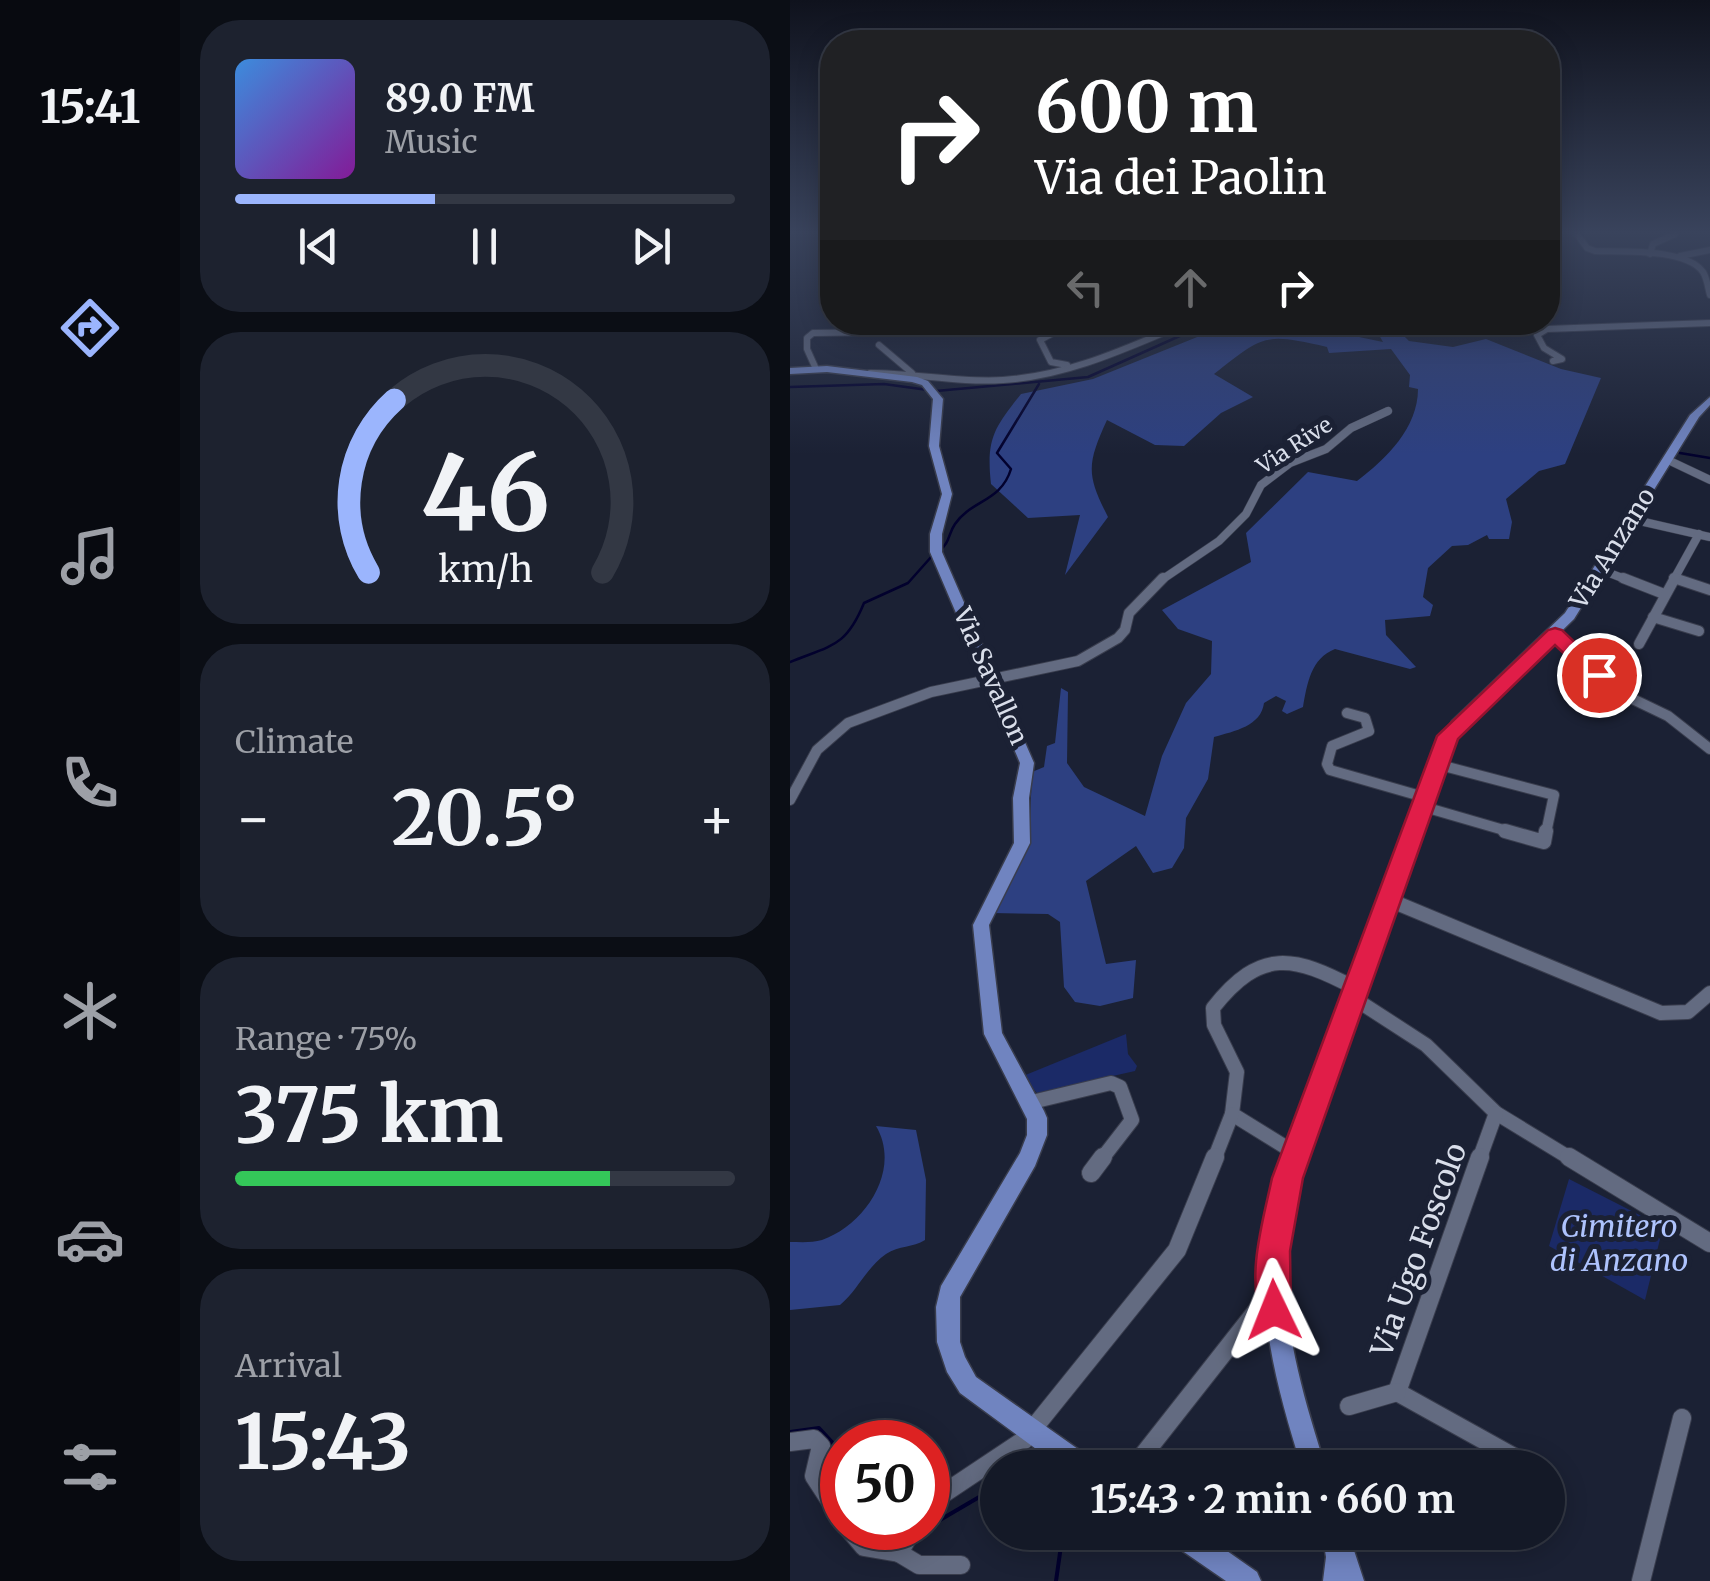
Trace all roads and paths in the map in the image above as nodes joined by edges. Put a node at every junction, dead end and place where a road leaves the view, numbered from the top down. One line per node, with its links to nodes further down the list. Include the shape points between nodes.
1 (1710, 323): 2 (street)
2 (1560, 329)
3 (820, 331): 11 (street, via 807,338)
4 (1044, 335): 10 (street, via 1040,344 1055,365)
5 (1145, 335): 10 (street)
6 (1154, 335): 10 (street)
7 (1537, 335): 9 (street, via 1562,359)
8 (879, 345): 14 (street)
9 (1553, 361)
10 (1082, 362): 14 (street, via 1006,380)
11 (816, 369): 12 (main road, Via Savallon); 13 (main road, Via Savallon)
12 (790, 371)
13 (870, 373): 14 (street); 29 (main road, Via Savallon, via 925,383 938,396 934,446 947,494 937,553)
14 (912, 374)
15 (1710, 400): 17 (main road, Via Anzano)
16 (1388, 411): 29 (street, Via Rive, via 1290,463 1261,486 1239,522 1202,556 1152,586 1128,613 1118,638 1078,661)
17 (1668, 460): 18 (street); 19 (main road, Via Anzano)
18 (1710, 480)
19 (1631, 519): 20 (street); 21 (main road, Via Anzano)
20 (1704, 536): 22 (street)
21 (1599, 570): 24 (street); 27 (main road, Via Anzano)
22 (1673, 578): 23 (street); 24 (street)
23 (1710, 590)
24 (1664, 594): 25 (street)
25 (1653, 617): 26 (street); 28 (street)
26 (1699, 631)
27 (1555, 634): 31 (street, via 1614,690 1668,716); 32 (main road, Via Anzano, via 1456,725)
28 (1640, 644)
29 (992, 680): 33 (street, Via Rive, via 918,696 836,730 808,763); 38 (main road, Via Savallon, via 1027,763 1022,844 983,915 981,940 993,1034)
30 (1347, 713): 34 (street, via 1365,718 1369,731 1332,746 1330,770)
31 (1710, 749)
32 (1436, 764): 34 (main road, Via Anzano); 34 (street, via 1554,796 1544,842)
33 (790, 800)
34 (1422, 801): 35 (main road, Via Anzano)
35 (1388, 899): 36 (main road, Via Anzano); 37 (street, via 1661,1012 1688,1012)
36 (1353, 993): 39 (street, via 1426,1044); 40 (street, via 1311,965 1263,966 1219,1000 1212,1024 1236,1066); 41 (main road, Via Anzano)
37 (1710, 993)
38 (1032, 1102): 42 (street, via 1120,1086 1132,1120); 48 (main road, via 1037,1134 1028,1159 959,1271 945,1319 955,1367 968,1385)
39 (1496, 1113): 43 (street); 45 (street, Via Ugo Foscolo)
40 (1232, 1114): 41 (street); 48 (street, via 1184,1238)
41 (1295, 1152): 44 (main road, Via Anzano, via 1278,1216)
42 (1091, 1174)
43 (1710, 1243)
44 (1273, 1290): 53 (street); 54 (main road, Via Anzano, via 1286,1374)
45 (1397, 1392): 46 (street); 55 (street, Via Ugo Foscolo)
46 (1349, 1406)
47 (1682, 1418): 68 (street)
48 (1032, 1431): 52 (main road); 57 (street)
49 (790, 1442): 50 (street, via 814,1439)
50 (820, 1445)
51 (820, 1450): 56 (street, via 814,1476)
52 (1059, 1450)
53 (1146, 1450)
54 (1309, 1450)
55 (1501, 1450)
56 (820, 1485)
57 (950, 1489)
58 (878, 1550): 63 (street)
59 (901, 1550): 63 (street)
60 (1203, 1550): 65 (main road)
61 (1336, 1550): 66 (main road)
62 (1341, 1550): 67 (main road)
63 (899, 1553): 64 (street, via 919,1565)
64 (960, 1565)
65 (1248, 1581)
66 (1336, 1581)
67 (1351, 1581)
68 (1641, 1581)

